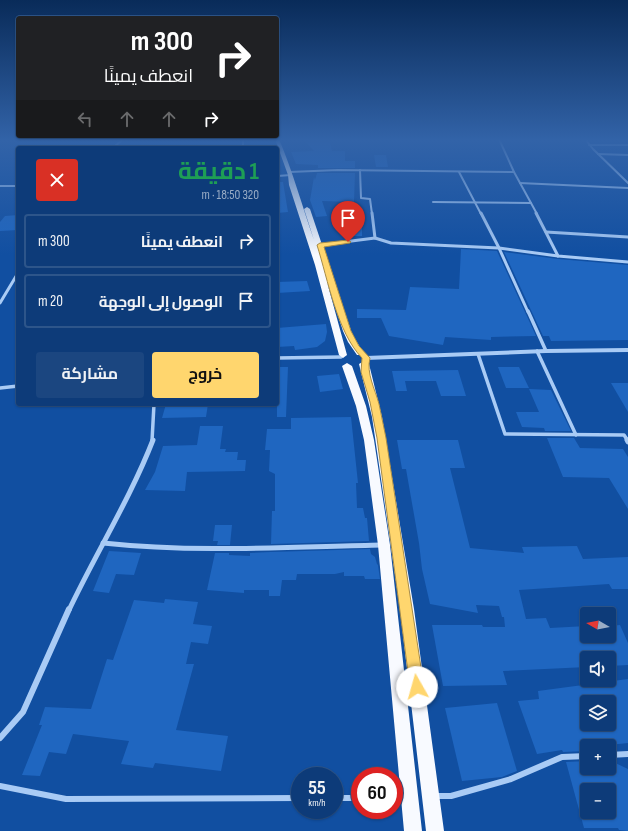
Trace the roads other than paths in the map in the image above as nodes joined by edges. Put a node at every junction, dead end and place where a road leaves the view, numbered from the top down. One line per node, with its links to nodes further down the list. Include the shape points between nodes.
1 (291, 178): 28 (main road, via 319,265)
2 (293, 178): 16 (main road, via 300,189)
3 (360, 178): 15 (street, via 361,198 370,198)
4 (462, 178): 11 (street)
5 (517, 178): 6 (street)
6 (520, 183): 9 (street); 12 (street)
7 (0, 186): 8 (street)
8 (16, 186)
9 (628, 188)
10 (433, 202): 11 (street)
11 (476, 202): 12 (street); 17 (street)
12 (531, 203): 13 (street)
13 (546, 232): 14 (street); 18 (street)
14 (628, 237)
15 (375, 238): 16 (street); 17 (street, via 391,242)
16 (320, 245): 27 (main road, via 347,331)
17 (499, 248): 18 (street); 24 (street)
18 (558, 256): 19 (street)
19 (628, 262)
20 (16, 276): 21 (street)
21 (0, 303)
22 (628, 350): 24 (street)
23 (537, 351): 24 (street); 25 (street); 34 (street)
24 (546, 351)
25 (478, 354): 27 (street); 34 (street, via 505,434)
26 (279, 358): 28 (street)
27 (363, 358): 28 (main road, via 351,351); 28 (main road, via 356,368); 32 (main road)
28 (344, 359): 33 (main road)
29 (16, 386): 30 (street)
30 (0, 388)
31 (154, 406): 36 (street, via 153,439 141,471)
32 (377, 416): 33 (main road); 43 (main road, via 407,609)
33 (364, 417): 37 (main road)
34 (576, 435): 35 (street, via 624,435)
35 (628, 442)
36 (103, 542): 37 (street, via 139,546 237,548); 38 (street, via 56,637 23,712)
37 (384, 545): 43 (main road)
38 (0, 738)
39 (628, 754): 40 (street)
40 (616, 755)
41 (580, 756): 43 (street, via 562,757 511,779 451,796)
42 (0, 786): 44 (street, via 66,799)
43 (421, 797): 45 (street); 46 (main road); 47 (main road)
44 (291, 798)
45 (403, 798)
46 (413, 831)
47 (435, 831)

